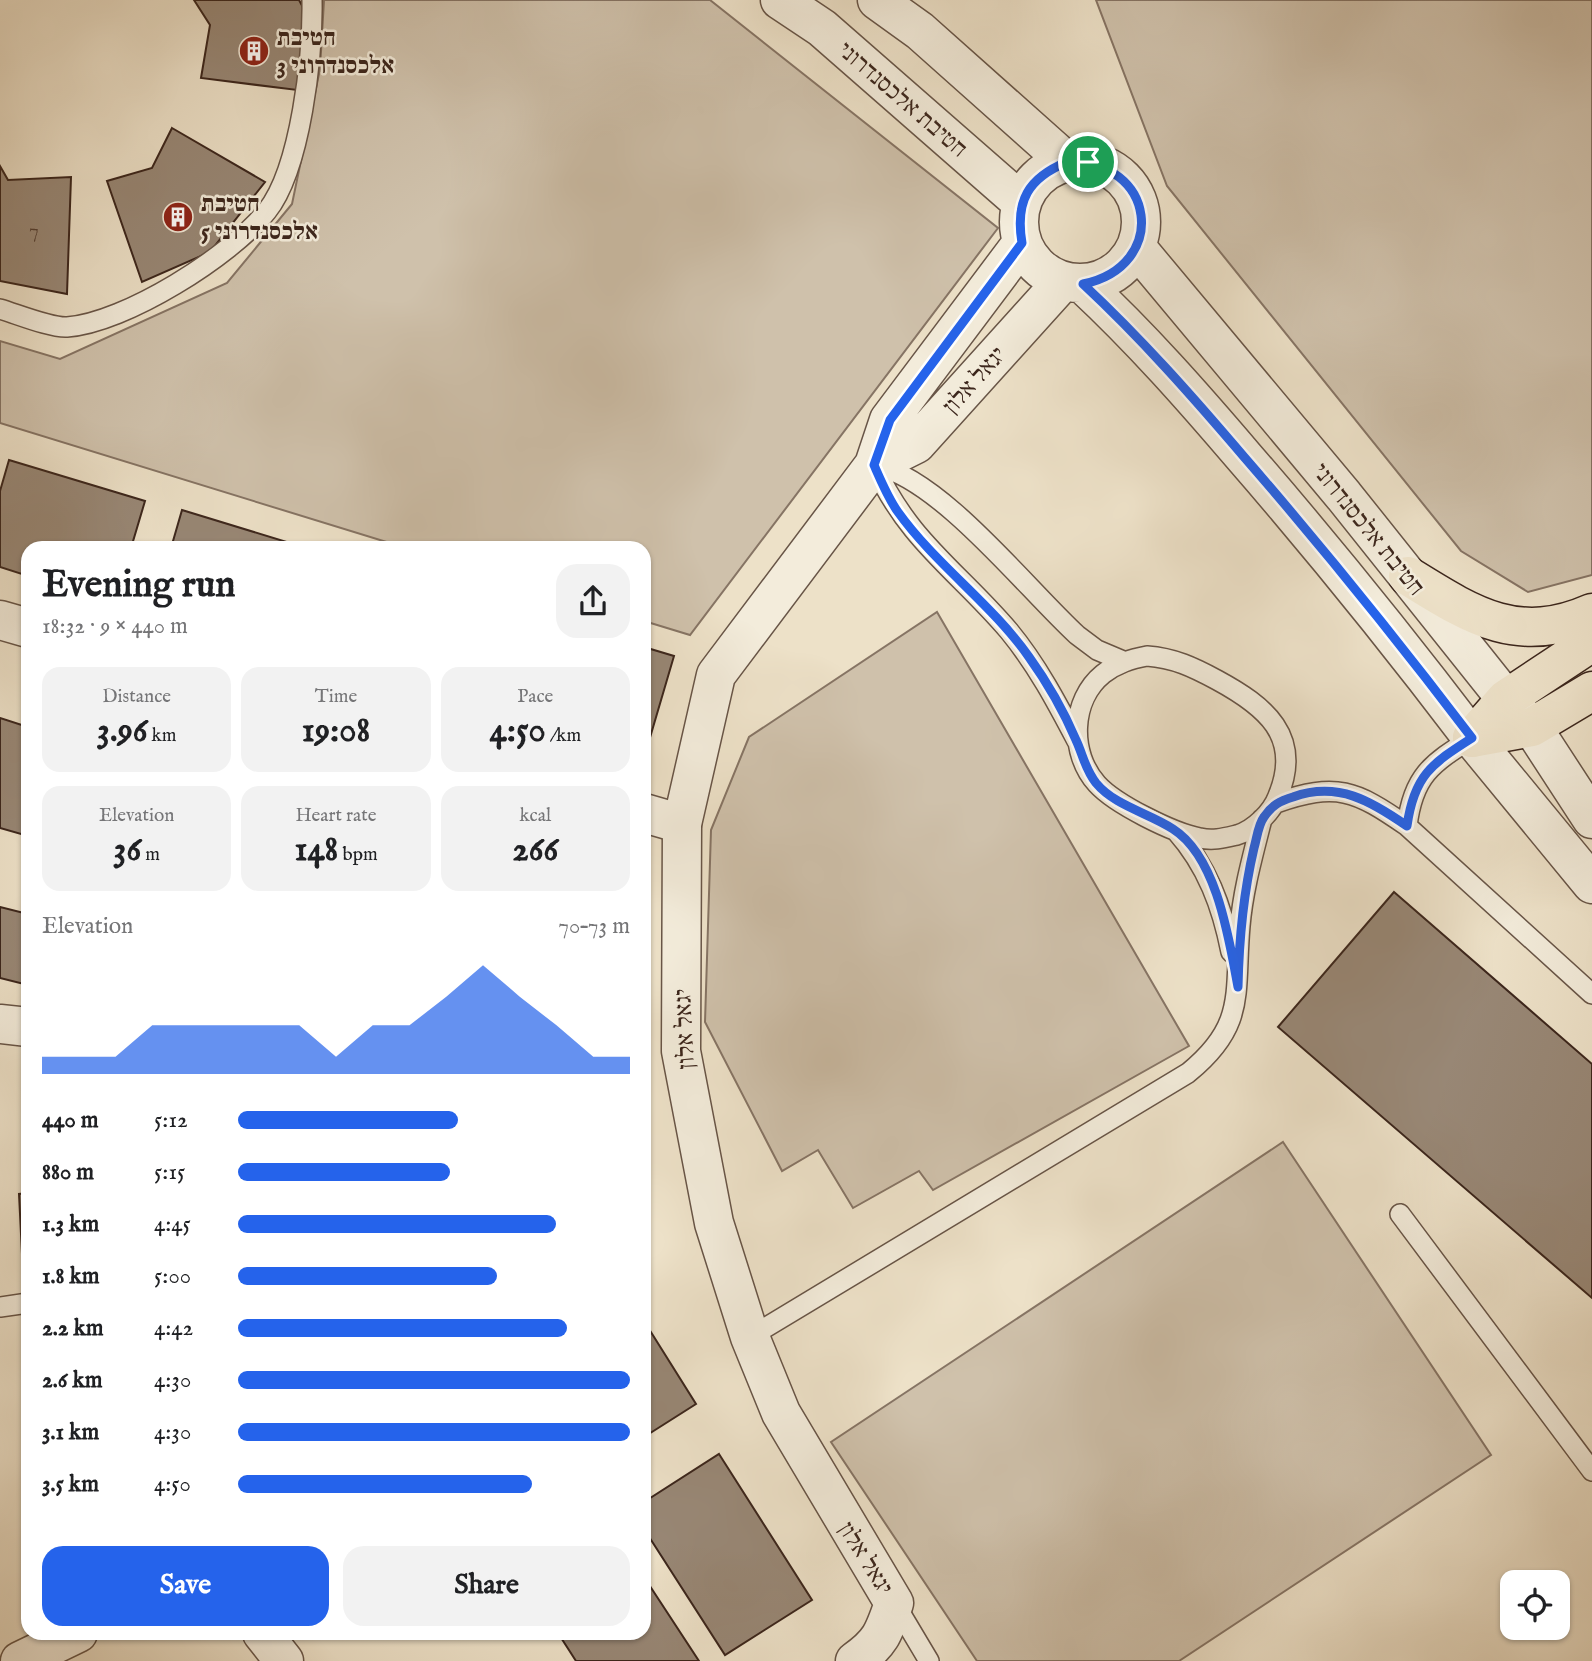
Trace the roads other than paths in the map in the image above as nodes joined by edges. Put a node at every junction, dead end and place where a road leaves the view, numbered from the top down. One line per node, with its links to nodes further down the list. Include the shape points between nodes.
1 (312, 0): 9 (lane, via 305,95 294,153 267,211 197,274 117,314 65,327)
2 (780, 0): 5 (street, חטיבת אלכסנדרוני, via 822,28)
3 (877, 0): 4 (street, via 920,31)
4 (1067, 162): 5 (street, via 1047,170); 7 (street, via 1108,168 1125,181 1137,199 1141,220)
5 (1021, 203): 6 (street)
6 (1022, 243): 8 (street, via 1046,273); 10 (street, יגאל אלון, via 890,420)
7 (1136, 247): 8 (street, via 1118,271 1101,280); 11 (street, חטיבת אלכסנדרוני)
8 (1073, 282): 10 (street, יגאל אלון, via 916,444); 20 (street, חטיבת אלכסנדרוני, via 1164,365 1324,550)
9 (0, 309)
10 (874, 465): 16 (lane, via 895,470 921,485 1077,635); 21 (lane, via 896,509 917,537 1029,657); 26 (street, יגאל אלון, via 716,675)
11 (1408, 576): 12 (highway, via 1464,611 1499,625 1536,629); 18 (street, חטיבת אלכסנדרוני)
12 (1592, 613)
13 (0, 620): 14 (street)
14 (21, 626)
15 (1592, 642): 18 (highway)
16 (1123, 661): 21 (lane, via 1102,674 1087,693 1078,717); 22 (lane, via 1147,656 1172,658 1251,698 1282,736 1286,760)
17 (1592, 691): 19 (highway)
18 (1506, 699): 19 (street, חטיבת אלכסנדרוני); 20 (highway)
19 (1532, 727): 20 (highway); 25 (street, חטיבת אלכסנדרוני)
20 (1472, 738): 27 (lane, via 1439,758 1420,778 1410,800); 29 (street, חטיבת אלכסנדרוני)
21 (1077, 741): 28 (lane, via 1097,784)
22 (1276, 803): 24 (lane); 27 (lane, via 1326,789 1345,792 1376,805)
23 (651, 815): 26 (street)
24 (1262, 819): 28 (lane, via 1242,833 1219,839 1200,839); 30 (lane, via 1245,884)
25 (1592, 819)
26 (682, 824): 37 (street, יגאל אלון, via 681,1051 714,1223)
27 (1407, 826): 31 (lane)
28 (1175, 830): 30 (lane, via 1194,852 1219,901)
29 (1592, 884)
30 (1238, 987): 37 (lane, via 1232,1018 1221,1040 1188,1073)
31 (1592, 994)
32 (0, 1024): 33 (street)
33 (21, 1026)
34 (1400, 1214): 38 (lane)
35 (21, 1304): 36 (lane)
36 (0, 1307)
37 (750, 1337): 39 (street, יגאל אלון, via 793,1437)
38 (1592, 1471)
39 (894, 1603): 44 (street, via 882,1636); 45 (lane)
40 (64, 1640): 42 (street)
41 (267, 1640): 43 (street)
42 (20, 1661)
43 (284, 1661)
44 (855, 1661)
45 (929, 1661)

